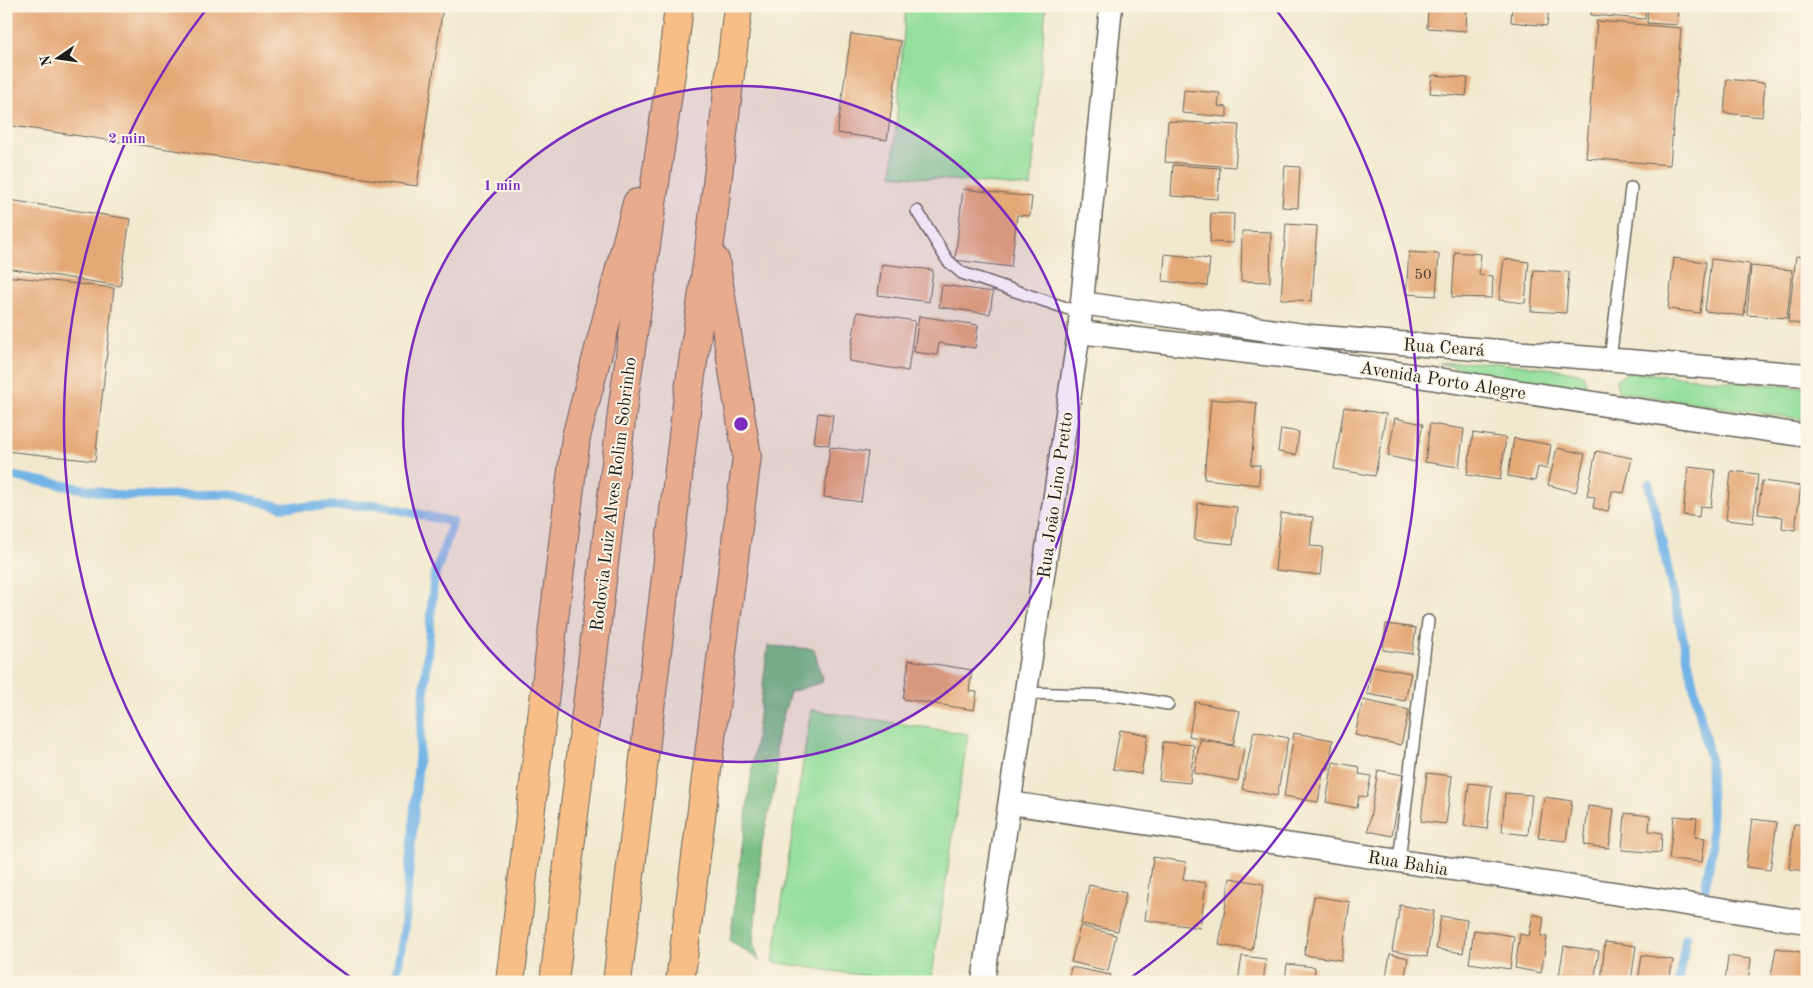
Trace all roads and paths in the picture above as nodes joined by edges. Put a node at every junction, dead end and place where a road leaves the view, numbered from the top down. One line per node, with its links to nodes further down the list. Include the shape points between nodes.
1 (679, 6): 4 (highway, Rodovia Luiz Alves Rolim Sobrinho)
2 (738, 6): 7 (highway)
3 (1112, 6): 8 (street, Rua João Lino Pretto)
4 (672, 66): 20 (highway, via 576,437); 21 (highway, Rodovia Luiz Alves Rolim Sobrinho, via 623,404)
5 (1631, 188): 11 (lane)
6 (917, 211): 8 (lane, via 948,261 962,273)
7 (711, 235): 22 (highway, via 686,412); 23 (highway, via 747,456)
8 (1081, 316): 9 (street, Rua Ceará); 10 (street, Avenida Porto Alegre); 15 (street, Rua João Lino Pretto)
9 (1310, 336): 10 (street); 11 (street, Rua Ceará)
10 (1307, 359): 13 (street, Avenida Porto Alegre)
11 (1610, 360): 12 (street, Rua Ceará)
12 (1807, 375)
13 (1807, 436)
14 (1428, 621): 18 (lane)
15 (1026, 693): 16 (lane, via 1121,696); 17 (street, Rua João Lino Pretto)
16 (1168, 704)
17 (1010, 802): 18 (street, Rua Bahia); 24 (street, Rua João Lino Pretto)
18 (1400, 861): 19 (street, Rua Bahia)
19 (1807, 922)
20 (510, 982)
21 (554, 982)
22 (617, 982)
23 (680, 982)
24 (983, 982)

